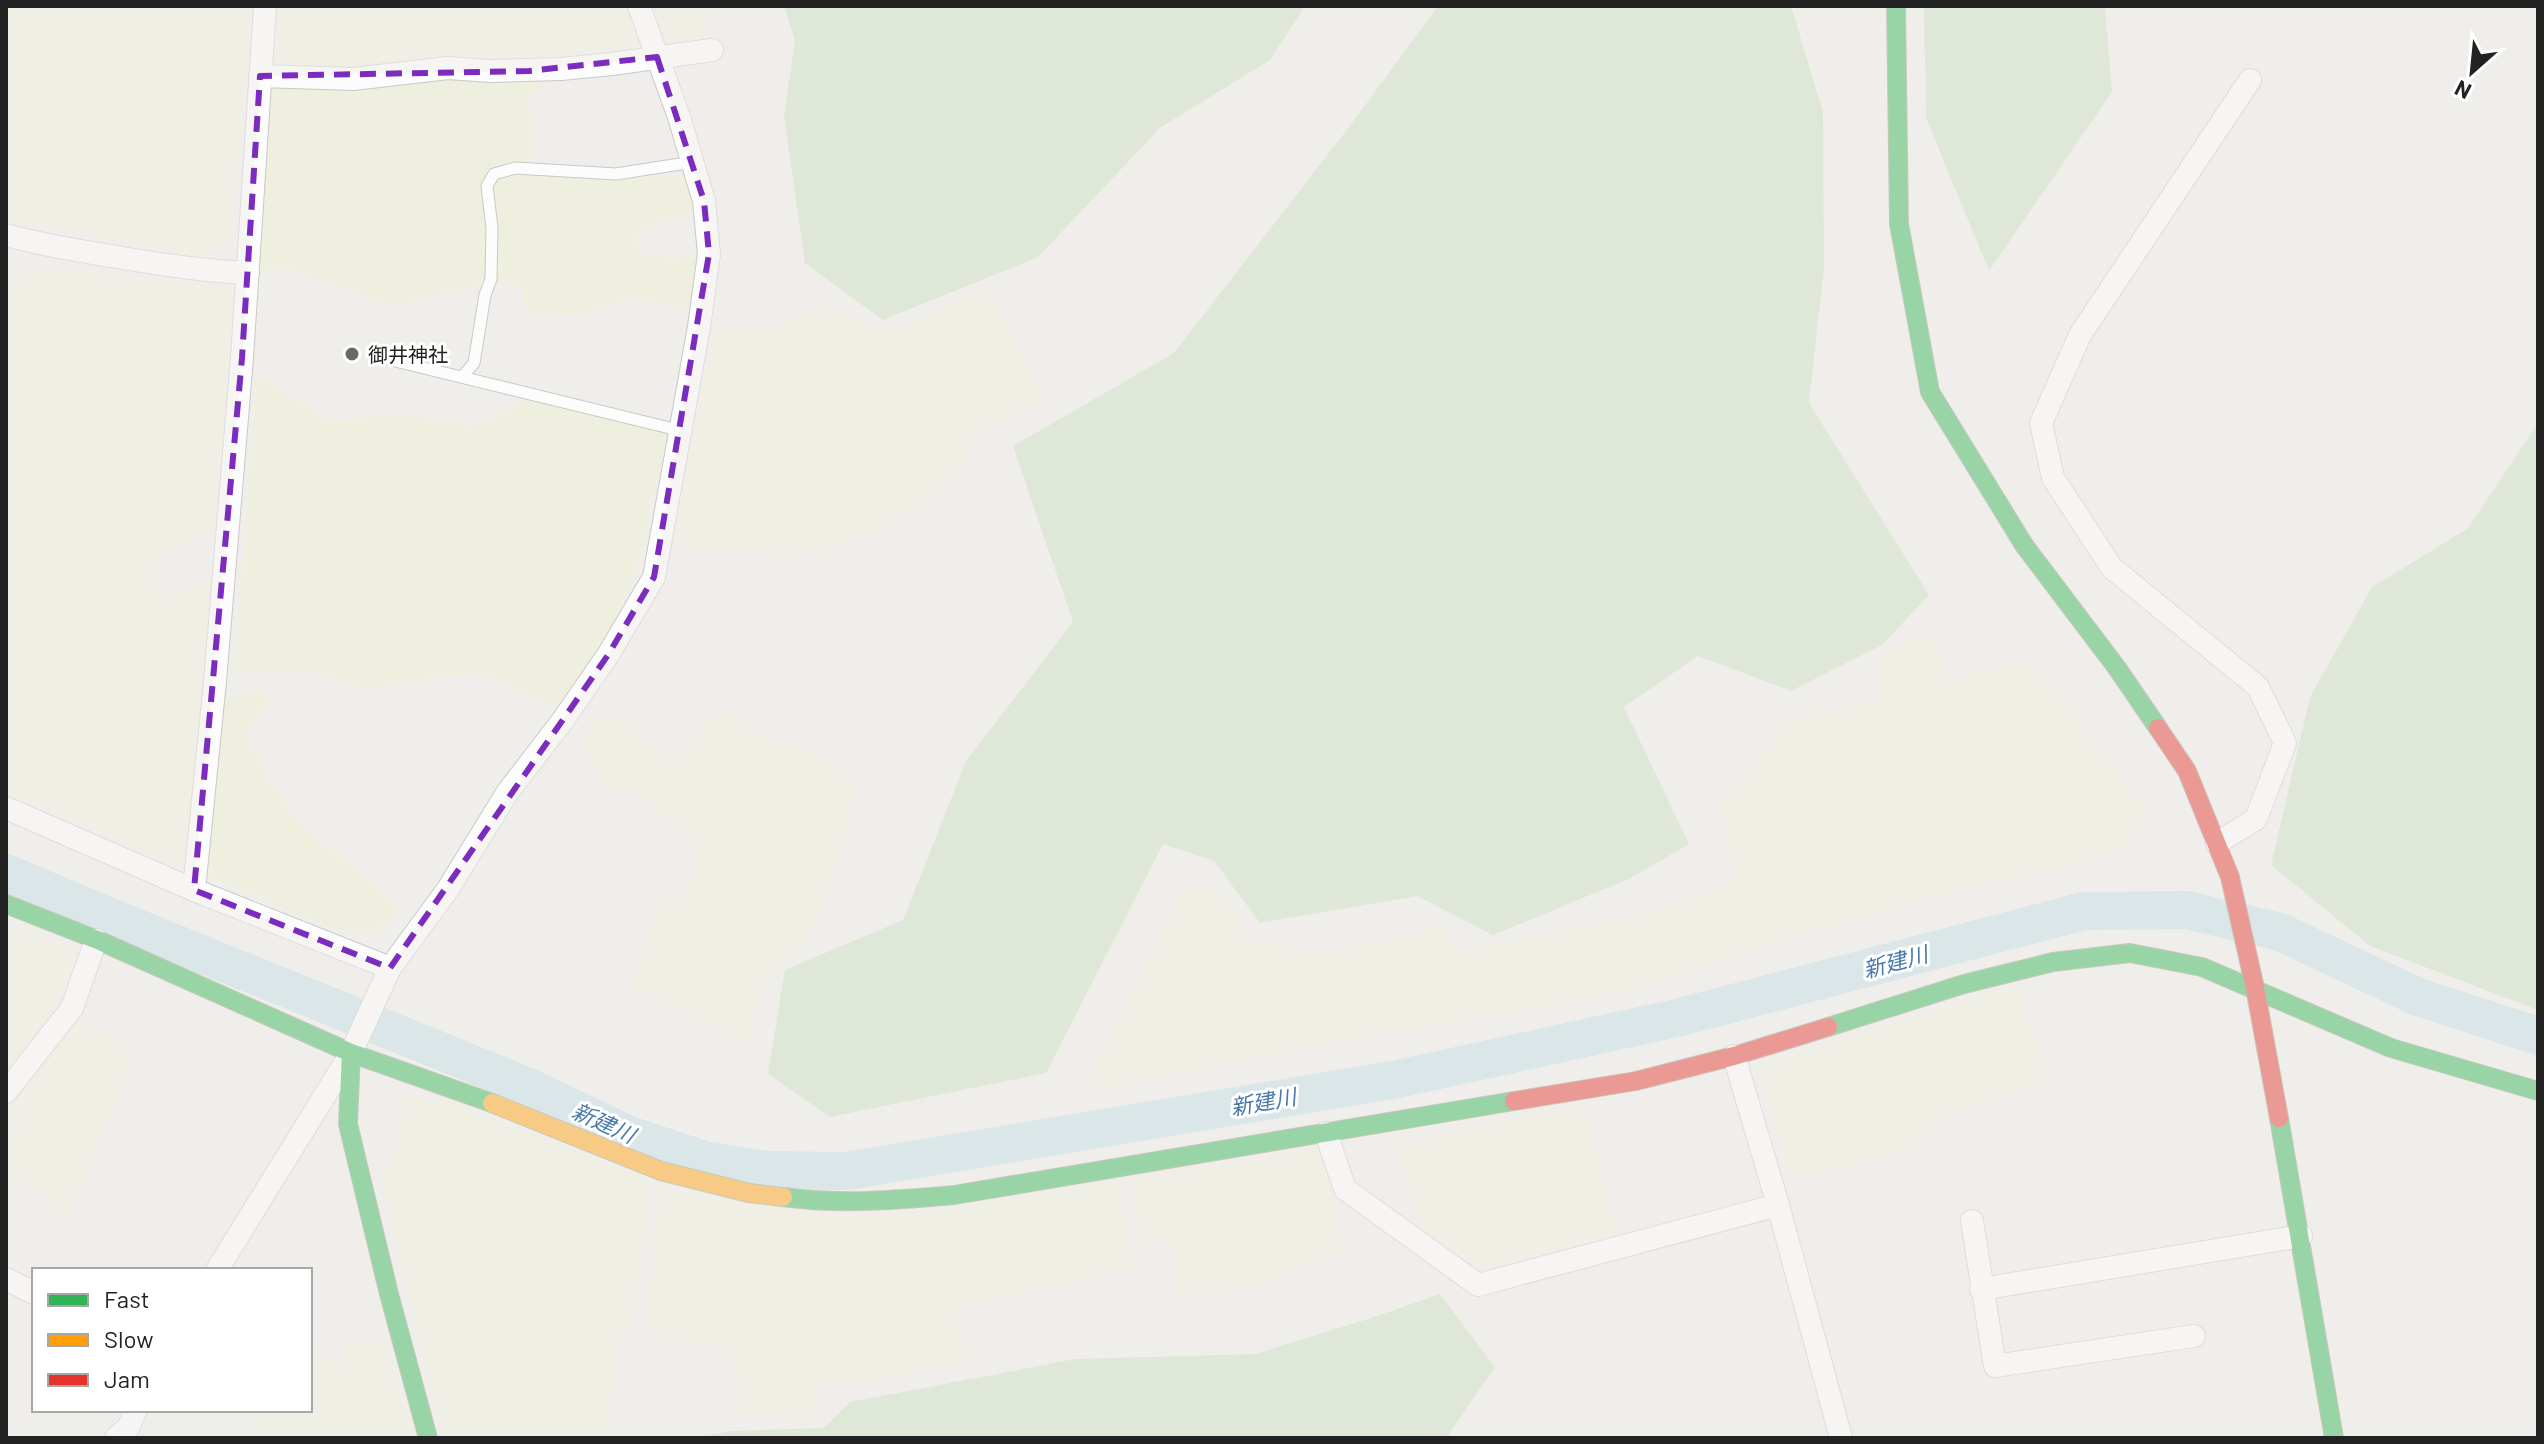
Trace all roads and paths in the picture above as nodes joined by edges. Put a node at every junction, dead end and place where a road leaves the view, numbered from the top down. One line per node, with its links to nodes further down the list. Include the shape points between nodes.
1 (265, 6): 6 (street)
2 (639, 6): 5 (street)
3 (1896, 6): 15 (street, via 1899,224 1930,392 2024,545 2187,771)
4 (712, 50): 5 (street)
5 (657, 57): 6 (street, via 529,71 448,68 353,79); 8 (street)
6 (260, 76): 10 (street)
7 (2250, 80): 15 (street, via 2080,335 2041,423 2053,478 2112,568 2258,687 2285,743 2256,819)
8 (693, 162): 12 (lane, via 616,174 515,168 494,174 487,186 491,279 474,363); 13 (street, via 704,201 709,254)
9 (6, 235): 10 (street, via 165,266)
10 (248, 273): 16 (street)
11 (379, 357): 12 (lane)
12 (462, 377): 13 (lane)
13 (678, 430): 19 (street, via 654,577 608,655 507,793)
14 (6, 808): 16 (street)
15 (2217, 843): 20 (street)
16 (194, 890): 19 (street)
17 (6, 904): 18 (street)
18 (96, 940): 21 (street); 24 (street, via 72,1008)
19 (388, 973): 21 (street)
20 (2255, 988): 22 (street, via 2202,967 2130,953 2053,962 1964,984); 23 (street, via 2391,1048); 28 (street)
21 (354, 1048): 25 (street, via 661,1171 749,1193 818,1202 954,1195); 29 (street); 36 (street, via 348,1124)
22 (1734, 1056): 25 (street, via 1636,1081); 26 (street)
23 (2538, 1091)
24 (6, 1092)
25 (1326, 1133): 26 (street, via 1345,1189 1478,1285)
26 (1778, 1205): 37 (street)
27 (1972, 1221): 31 (street)
28 (2301, 1236): 31 (street); 38 (street)
29 (218, 1268)
30 (6, 1279): 32 (street)
31 (1981, 1289): 33 (street, via 1995,1366)
32 (32, 1292)
33 (2194, 1336)
34 (135, 1412): 35 (street)
35 (116, 1438)
36 (428, 1438)
37 (1841, 1438)
38 (2334, 1438)

